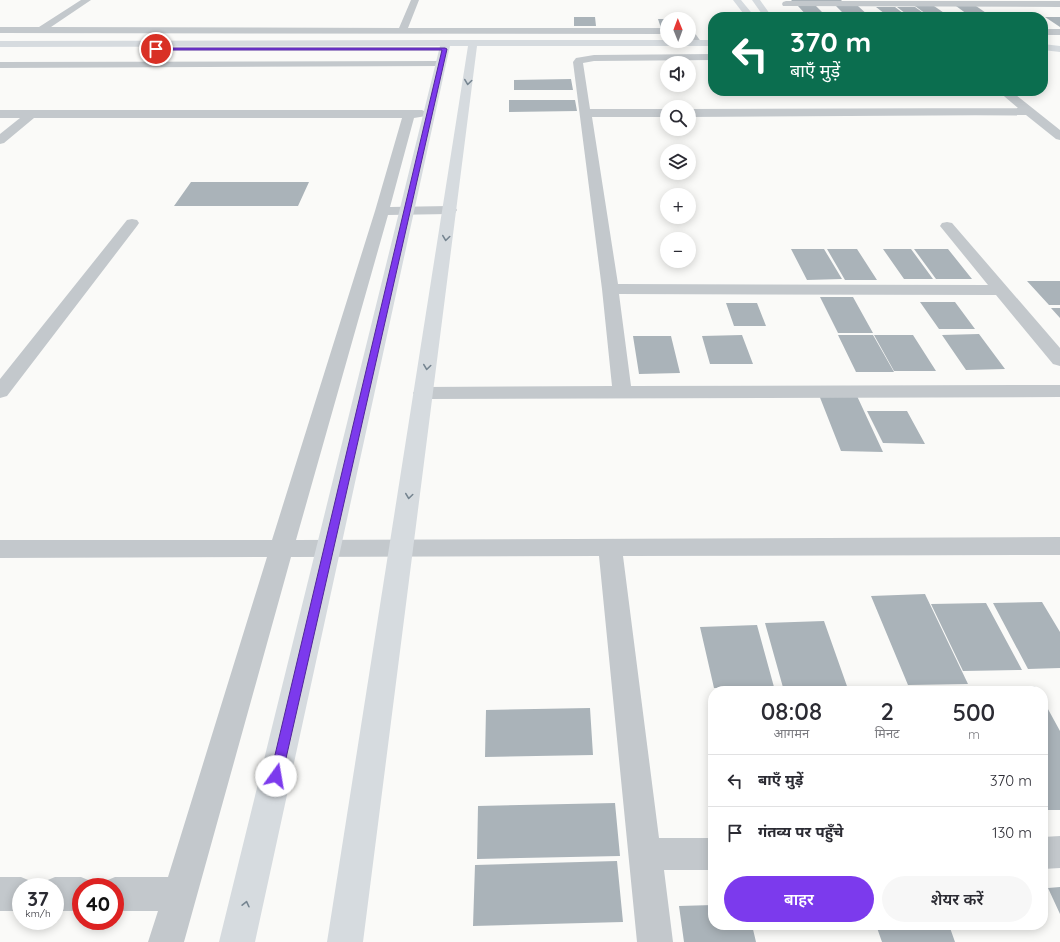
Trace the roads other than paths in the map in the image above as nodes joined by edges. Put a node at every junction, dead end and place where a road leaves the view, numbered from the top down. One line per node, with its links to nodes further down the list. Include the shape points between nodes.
1 (86, 0): 12 (street)
2 (415, 0): 13 (street)
3 (737, 0): 8 (street)
4 (756, 0): 9 (street)
5 (784, 2): 6 (street); 10 (street)
6 (895, 2): 7 (street)
7 (1060, 4)
8 (746, 12)
9 (764, 12)
10 (792, 12)
11 (0, 30): 12 (street)
12 (41, 30): 13 (street)
13 (402, 31): 14 (street)
14 (660, 31)
15 (1048, 32): 16 (street)
16 (1060, 32)
17 (696, 41): 18 (street)
18 (698, 43): 19 (street); 21 (street)
19 (708, 43)
20 (0, 44): 26 (street)
21 (473, 46): 22 (street); 26 (street); 42 (street, one-way to 42)
22 (708, 48)
23 (1048, 48): 25 (street)
24 (0, 49): 26 (street)
25 (1060, 49)
26 (444, 52): 30 (street); 37 (street)
27 (1048, 53): 28 (street)
28 (1060, 54)
29 (708, 57): 33 (street, via 580,60 578,62)
30 (0, 65)
31 (1010, 96): 32 (street)
32 (1028, 111): 35 (street); 39 (street)
33 (584, 113): 34 (street); 46 (street)
34 (660, 113)
35 (696, 113)
36 (31, 114): 37 (street); 38 (street); 40 (street)
37 (419, 114): 41 (street); 43 (street)
38 (3, 116)
39 (1060, 136)
40 (0, 140)
41 (407, 210): 42 (street); 43 (street); 58 (street)
42 (450, 210): 52 (street, one-way to 52)
43 (382, 211): 57 (street)
44 (132, 223): 50 (street)
45 (947, 226): 47 (street)
46 (610, 289): 47 (street); 51 (street)
47 (1000, 290): 48 (street)
48 (1060, 360)
49 (1060, 391): 51 (street)
50 (0, 392)
51 (622, 392): 52 (street)
52 (423, 393): 55 (street, one-way to 55)
53 (1060, 546): 54 (street)
54 (610, 547): 55 (street); 61 (street)
55 (401, 548): 58 (street); 69 (street)
56 (0, 549): 57 (street)
57 (281, 549): 58 (street); 66 (street)
58 (329, 549): 68 (street, one-way to 58)
59 (1048, 852): 60 (street)
60 (1060, 852)
61 (645, 854): 62 (street); 70 (street)
62 (708, 854)
63 (0, 894): 64 (street)
64 (12, 894)
65 (124, 894): 66 (street)
66 (181, 894): 67 (street)
67 (166, 942)
68 (237, 942)
69 (345, 942)
70 (655, 942)

